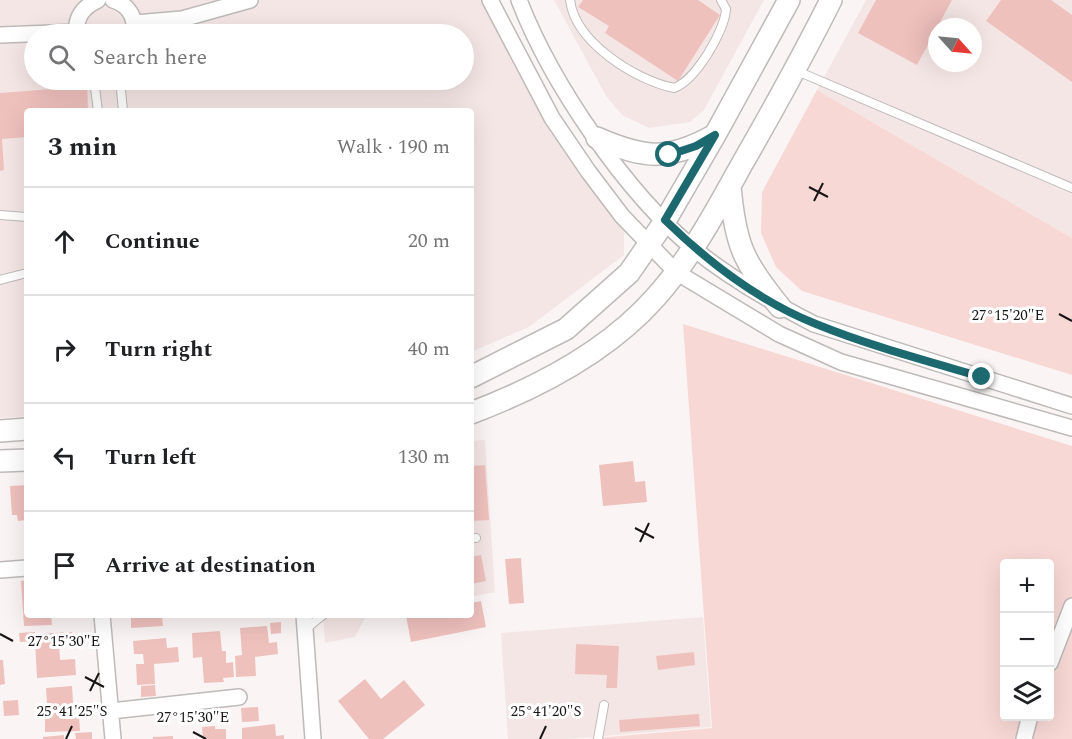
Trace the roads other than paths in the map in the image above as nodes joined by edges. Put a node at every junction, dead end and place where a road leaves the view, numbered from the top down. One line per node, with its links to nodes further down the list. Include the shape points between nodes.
1 (98, 0): 10 (street, via 81,12)
2 (113, 0): 11 (street, via 125,6)
3 (250, 0): 12 (street)
4 (490, 0): 27 (street, via 552,118 608,198)
5 (519, 0): 21 (street, via 576,109)
6 (570, 0): 7 (lane, via 576,24 603,52 652,81 674,88 688,81 722,28 726,9)
7 (721, 0)
8 (789, 0): 20 (street)
9 (831, 0): 15 (street)
10 (79, 24)
11 (132, 24)
12 (158, 24)
13 (24, 34): 14 (street)
14 (0, 35)
15 (795, 70): 22 (street); 23 (lane)
16 (95, 90): 18 (lane)
17 (121, 90): 19 (lane)
18 (98, 108)
19 (123, 108)
20 (715, 135): 21 (street, via 684,151 656,156 624,150); 26 (street)
21 (597, 138): 26 (street)
22 (730, 186): 28 (street); 32 (street, via 740,250)
23 (1072, 188)
24 (0, 215): 25 (lane)
25 (24, 217)
26 (665, 220): 27 (street); 28 (street)
27 (649, 245): 29 (street); 33 (street, via 629,273 566,329)
28 (694, 249): 29 (street); 32 (street)
29 (676, 272): 35 (street, via 655,299 613,336 549,378); 36 (street, via 779,334 841,362)
30 (24, 274): 31 (lane)
31 (0, 280)
32 (780, 307): 34 (street, via 851,338)
33 (474, 375)
34 (1072, 406)
35 (474, 412)
36 (1072, 428)
37 (24, 429): 38 (street)
38 (0, 431)
39 (24, 460): 40 (street)
40 (0, 461)
41 (24, 568): 42 (street)
42 (0, 570)
43 (1072, 606): 46 (street)
44 (102, 618): 49 (street)
45 (304, 622): 52 (street)
46 (1054, 653)
47 (239, 697): 49 (street)
48 (604, 705): 53 (lane)
49 (111, 711): 51 (street)
50 (1029, 721): 54 (street)
51 (113, 739)
52 (313, 739)
53 (598, 739)
54 (1024, 739)

